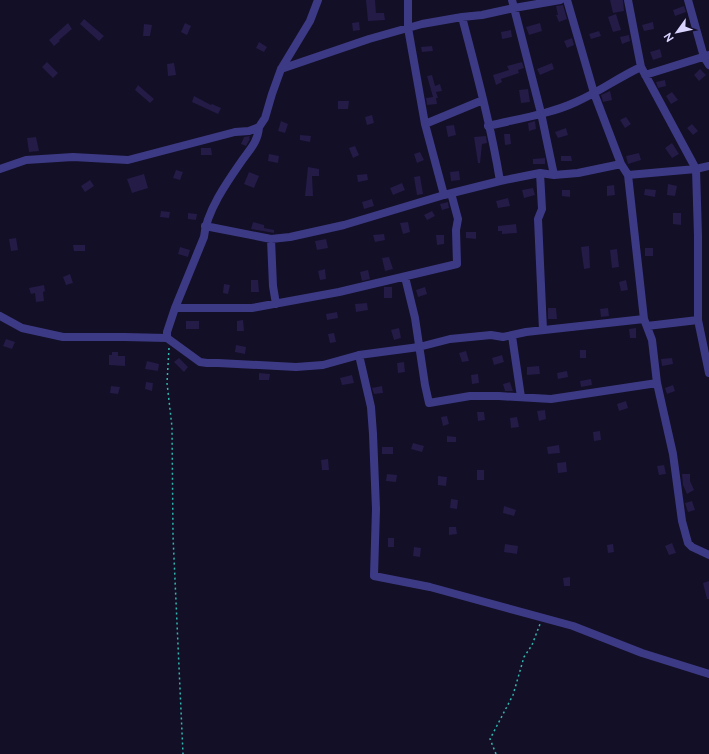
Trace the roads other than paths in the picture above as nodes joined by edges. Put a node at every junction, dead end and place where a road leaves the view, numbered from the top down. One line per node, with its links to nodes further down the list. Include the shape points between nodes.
1 (318, 0): 12 (street, via 310,21)
2 (408, 0): 9 (street)
3 (560, 0): 7 (street)
4 (567, 0): 14 (street)
5 (628, 0): 13 (street)
6 (688, 0): 10 (street)
7 (513, 4): 8 (street, via 482,16); 16 (street)
8 (462, 17): 9 (street); 15 (street)
9 (408, 28): 12 (street); 17 (street)
10 (706, 56): 11 (street); 13 (street)
11 (709, 65)
12 (281, 69): 19 (street, via 265,118)
13 (643, 71): 14 (street, via 624,75); 23 (street)
14 (594, 93): 16 (street, via 575,103); 20 (street)
15 (483, 100): 17 (street); 18 (street)
16 (541, 113): 18 (street); 26 (street)
17 (425, 124): 28 (street)
18 (488, 126): 27 (street)
19 (259, 127): 22 (street, via 128,160 73,157 26,160); 29 (street, via 258,137 225,185)
20 (621, 164): 25 (street); 26 (street)
21 (709, 166): 23 (street)
22 (0, 169)
23 (696, 169): 25 (street); 35 (street)
24 (540, 173): 26 (street); 27 (street); 37 (street, via 542,209 538,219)
25 (628, 174): 36 (street)
26 (554, 175)
27 (500, 181): 28 (street)
28 (447, 194): 30 (street, via 344,225); 31 (street, via 458,219 457,264)
29 (205, 226): 30 (street); 33 (street, via 204,237)
30 (270, 239): 32 (street)
31 (405, 277): 32 (street); 40 (street)
32 (276, 304): 33 (street, via 252,308)
33 (175, 308): 39 (street)
34 (0, 316): 39 (street, via 22,328 63,337)
35 (698, 320): 36 (street); 42 (street)
36 (645, 322): 37 (street); 43 (street, via 652,340)
37 (543, 330): 38 (street)
38 (512, 336): 40 (street, via 491,335 450,339); 44 (street)
39 (168, 339): 41 (street, via 200,362 207,363 296,367 323,365)
40 (419, 347): 41 (street); 44 (street, via 429,403 470,396)
41 (359, 355): 46 (street, via 371,407 376,510 374,576 430,586 573,626 642,654)
42 (709, 373)
43 (657, 383): 44 (street, via 551,399); 45 (street, via 673,454 682,521 688,544)
44 (521, 397)
45 (709, 555)
46 (709, 674)

